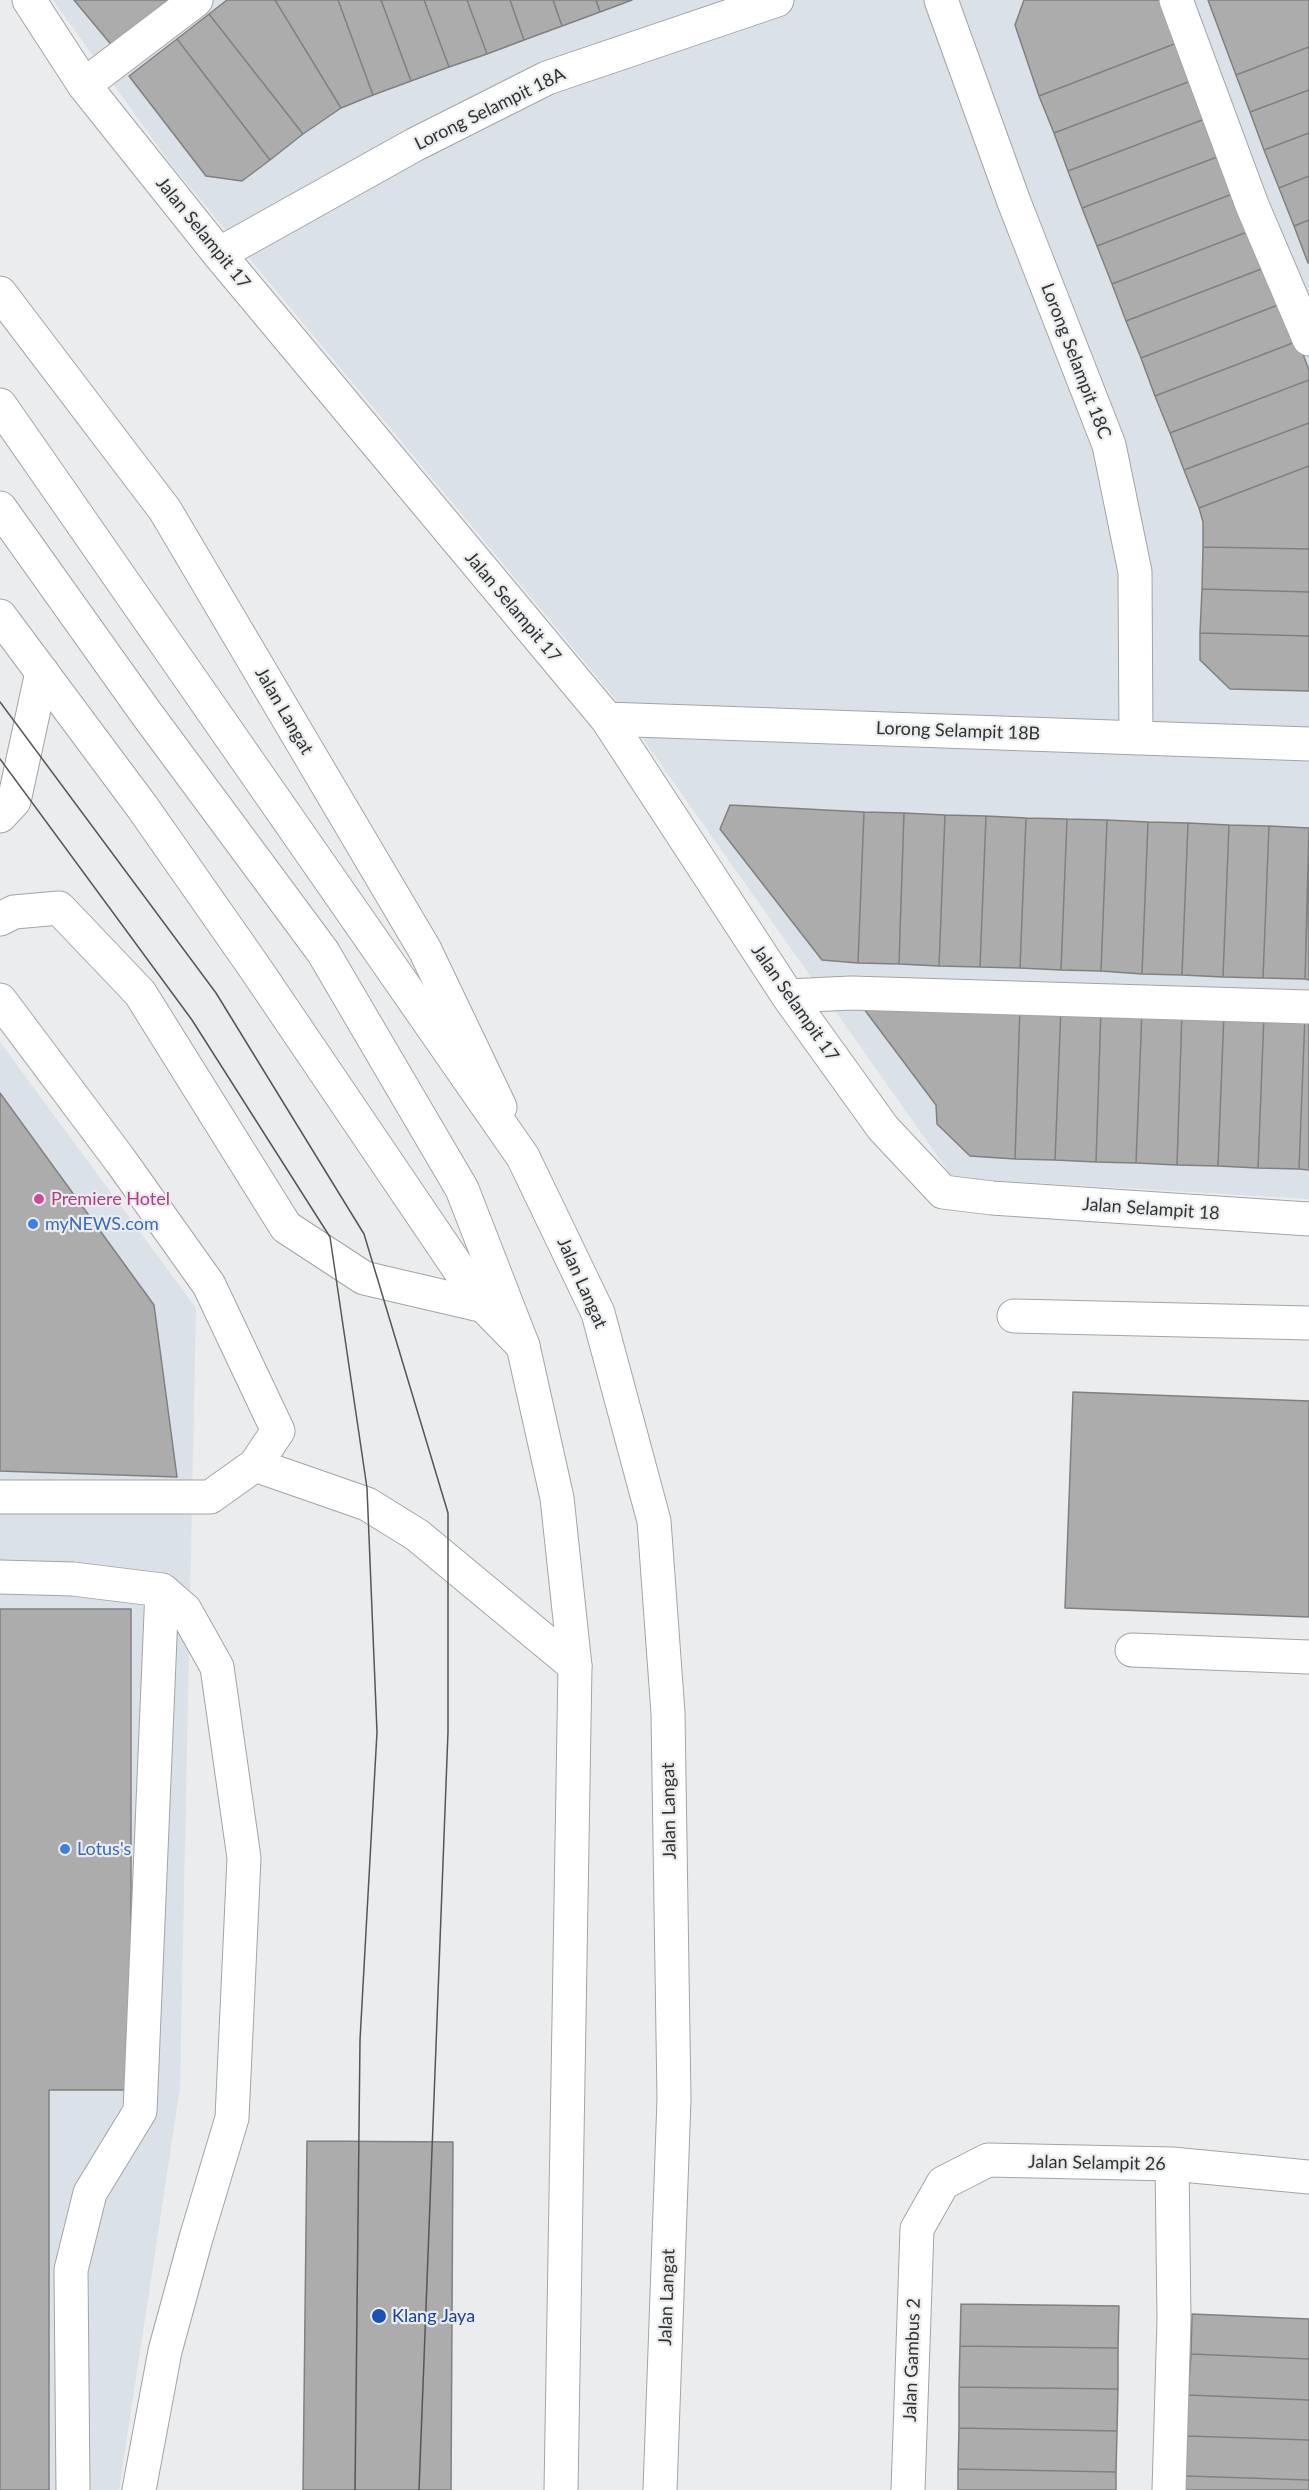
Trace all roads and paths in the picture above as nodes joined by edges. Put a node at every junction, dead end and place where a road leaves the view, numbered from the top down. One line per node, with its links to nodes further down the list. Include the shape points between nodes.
1 (29, 0): 7 (main road, Jalan Selampit 17)
2 (196, 0): 7 (main road)
3 (777, 0): 6 (main road, Lorong Selampit 18A)
4 (941, 0): 16 (main road, Lorong Selampit 18C, via 1014,202 1109,445 1135,572)
5 (1176, 0): 10 (main road, via 1252,205)
6 (720, 9): 8 (main road, Lorong Selampit 18A, via 547,78 414,145)
7 (84, 85): 8 (main road, Jalan Selampit 17)
8 (219, 254): 15 (main road, Jalan Selampit 17)
9 (0, 292): 23 (main road, Jalan Langat, via 165,510 425,950)
10 (1309, 339)
11 (0, 405): 23 (main road, Jalan Langat)
12 (0, 508): 29 (main road, via 323,952 462,1189)
13 (0, 616): 14 (main road)
14 (42, 672): 18 (main road, via 14,801); 26 (main road, via 255,968)
15 (607, 719): 16 (main road, Lorong Selampit 18B); 20 (main road, Jalan Selampit 17)
16 (1136, 738): 17 (main road, Lorong Selampit 18B)
17 (1309, 744)
18 (0, 816)
19 (0, 919): 26 (main road, via 15,912 59,908 140,993 285,1227 364,1278)
20 (788, 996): 22 (main road, via 851,993); 24 (main road, Jalan Selampit 17, via 883,1128 943,1192)
21 (0, 1000): 30 (main road, via 209,1285 278,1431)
22 (1309, 1007)
23 (523, 1157): 43 (main road, Jalan Langat, via 598,1314 654,1521 668,1713 674,2099)
24 (993, 1198): 25 (main road, Jalan Selampit 18)
25 (1309, 1219)
26 (484, 1306): 29 (main road)
27 (1014, 1316): 28 (main road)
28 (1309, 1323)
29 (523, 1346): 36 (main road, via 556,1498)
30 (255, 1465): 31 (main road, via 210,1497); 36 (main road, via 367,1504 417,1535)
31 (0, 1497)
32 (0, 1577): 33 (main road, via 73,1579)
33 (162, 1590): 40 (main road, via 140,2111 90,2193 71,2270); 41 (main road, via 185,1610 217,1666 244,1858 232,2118 165,2351)
34 (1132, 1650): 35 (main road)
35 (1309, 1657)
36 (575, 1666): 42 (main road)
37 (1172, 2164): 38 (main road, Jalan Selampit 26); 39 (main road, Jalan Selampit 26, via 988,2160 943,2183); 45 (main road, via 1174,2319)
38 (1309, 2177)
39 (917, 2229): 44 (main road, Jalan Gambus 2)
40 (73, 2490)
41 (139, 2490)
42 (561, 2490)
43 (660, 2490)
44 (908, 2490)
45 (1169, 2490)

